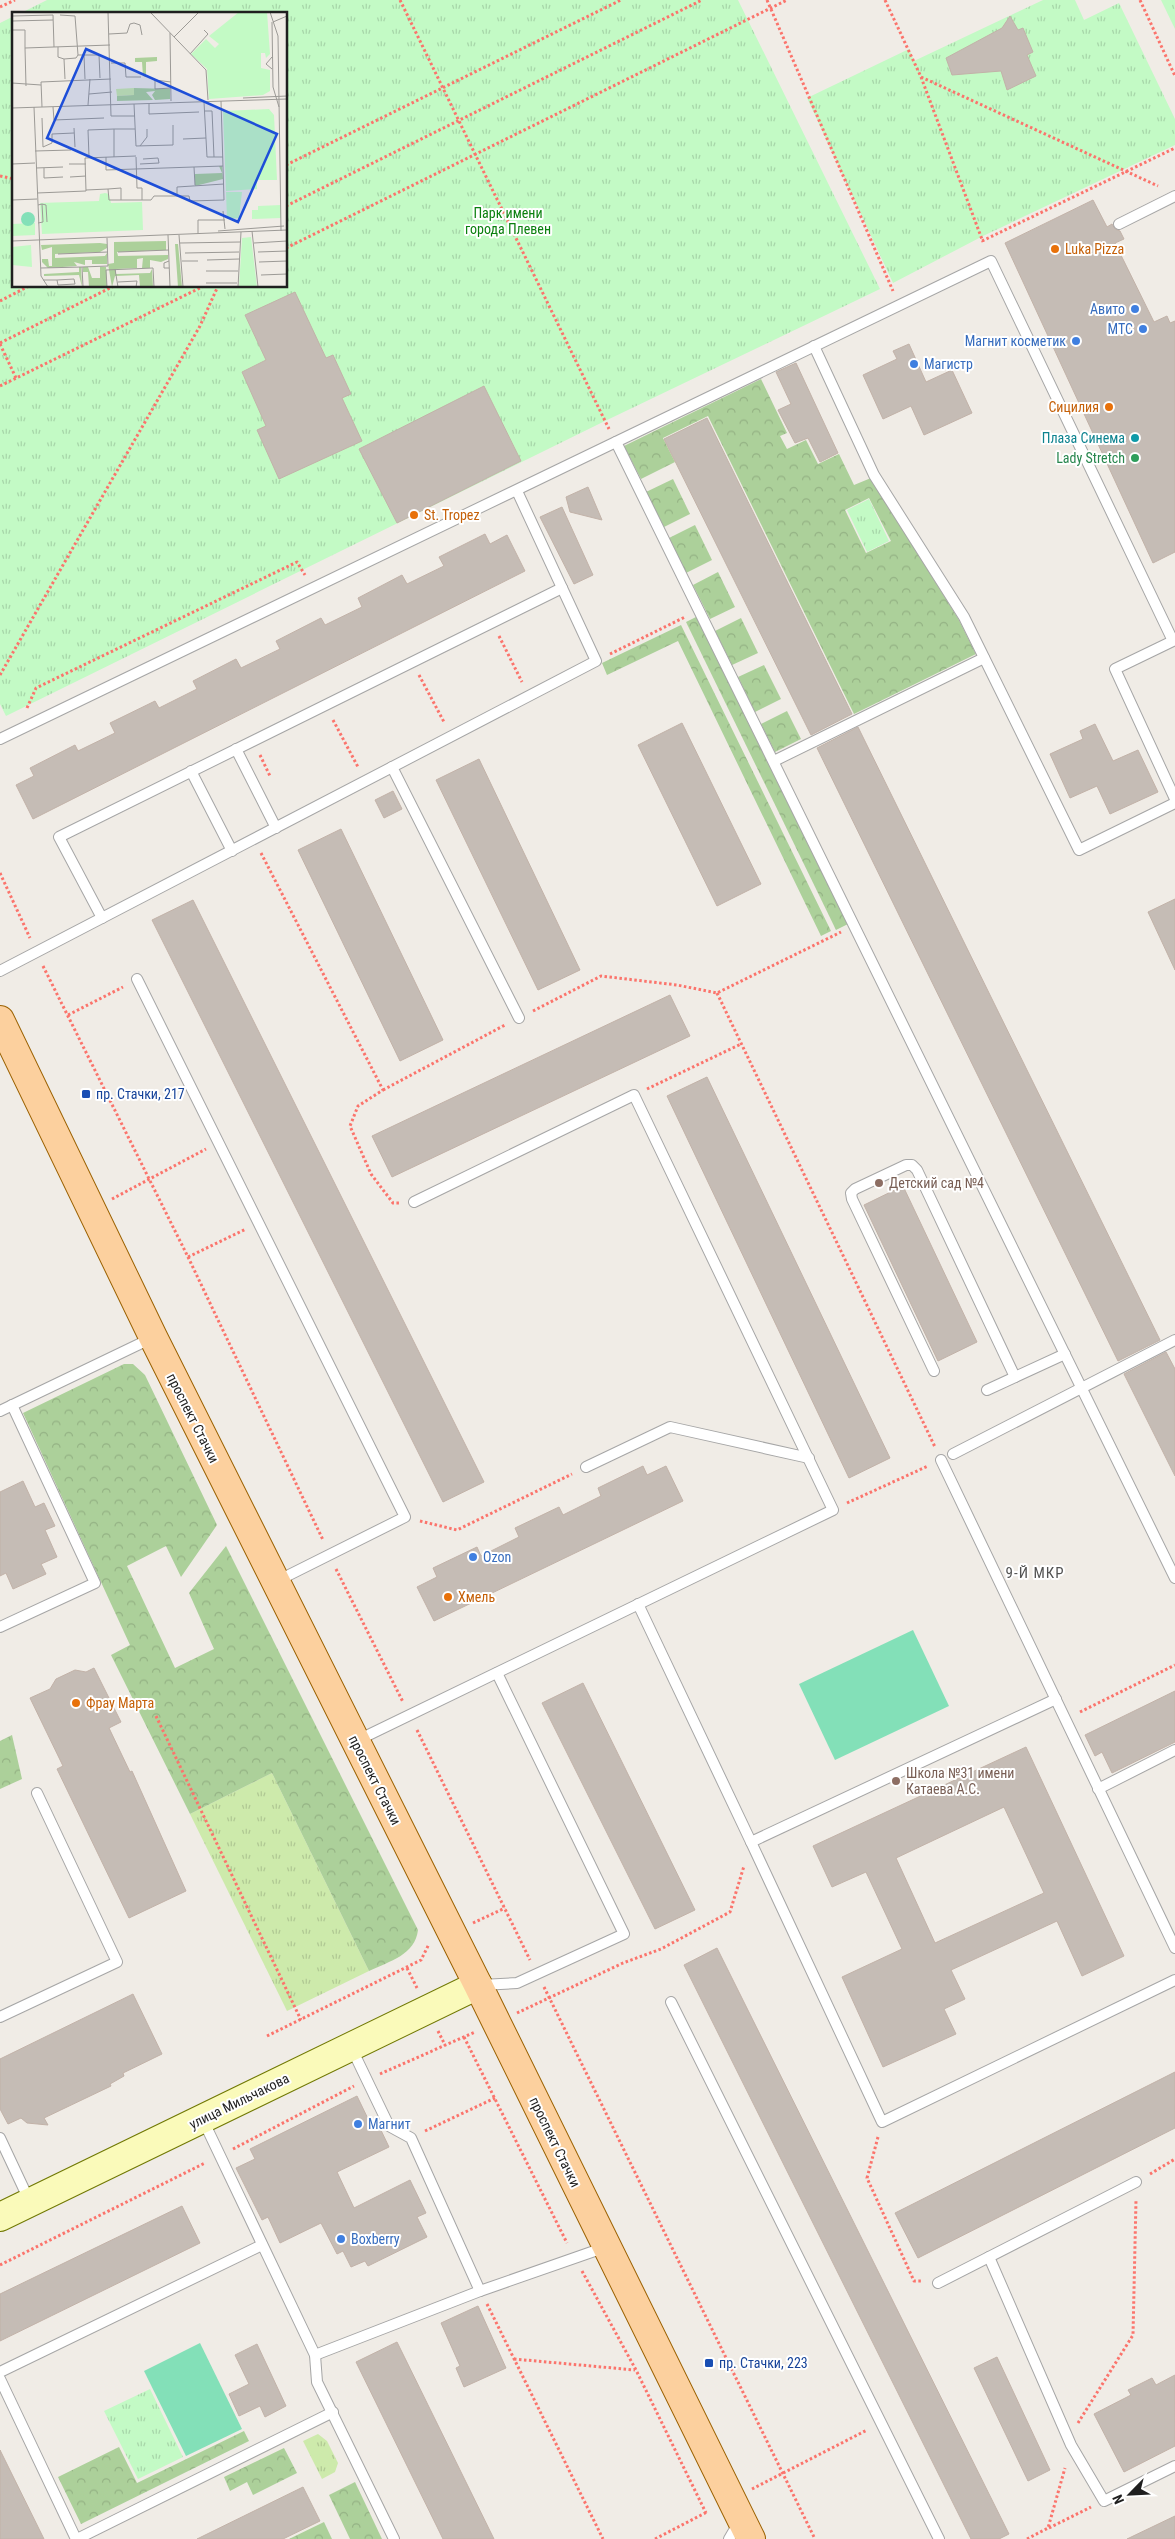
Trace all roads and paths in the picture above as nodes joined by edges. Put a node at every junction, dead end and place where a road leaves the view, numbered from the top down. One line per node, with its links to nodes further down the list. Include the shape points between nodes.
1 (15, 0): 9 (path)
2 (400, 0): 13 (path)
3 (621, 0): 13 (path)
4 (702, 0): 14 (path)
5 (767, 0): 10 (path)
6 (786, 0): 10 (path)
7 (884, 0): 12 (path)
8 (1140, 0): 11 (path)
9 (0, 7)
10 (771, 8): 16 (path); 30 (path)
11 (1175, 76)
12 (921, 77): 18 (path); 23 (path)
13 (442, 88): 14 (path); 17 (path)
14 (458, 120): 16 (path); 21 (path)
15 (1175, 148): 18 (path)
16 (475, 154): 24 (path); 38 (path)
17 (288, 164)
18 (1125, 171): 19 (path); 23 (path)
19 (1167, 189)
20 (1175, 196): 22 (lane)
21 (288, 205)
22 (1119, 224)
23 (982, 241): 25 (path)
24 (288, 247)
25 (991, 261): 33 (lane); 61 (lane, via 1173,641 1115,669)
26 (25, 288): 32 (path)
27 (110, 288): 34 (path)
28 (200, 288): 36 (path)
29 (217, 288): 50 (path, via 200,326)
30 (892, 288): 31 (path); 33 (path)
31 (883, 293)
32 (0, 301)
33 (899, 305): 35 (lane)
34 (0, 343): 36 (path)
35 (814, 346): 41 (lane); 47 (lane, via 874,475 964,617)
36 (16, 378): 37 (path)
37 (0, 386)
38 (606, 421)
39 (618, 424): 40 (path)
40 (600, 432)
41 (616, 442): 42 (lane); 45 (lane)
42 (517, 491): 44 (lane); 55 (lane)
43 (310, 572): 53 (path, via 304,575 297,562 36,688)
44 (562, 588): 46 (lane); 48 (lane)
45 (699, 610): 48 (path); 57 (lane)
46 (492, 622): 49 (lane); 51 (path)
47 (984, 658): 57 (lane); 61 (lane, via 1079,850)
48 (596, 661): 51 (lane)
49 (412, 662): 52 (lane); 54 (path)
50 (0, 675)
51 (529, 696): 54 (lane)
52 (325, 705): 56 (lane); 60 (path)
53 (24, 715)
54 (452, 736): 58 (lane)
55 (0, 739)
56 (236, 749): 59 (lane); 62 (lane)
57 (774, 761): 66 (lane)
58 (392, 767): 60 (lane); 71 (lane)
59 (191, 771): 64 (lane); 65 (lane, via 59,837)
60 (365, 781): 62 (lane)
61 (1175, 801)
62 (276, 828): 63 (lane)
63 (254, 839): 64 (lane); 74 (path)
64 (232, 851): 65 (lane)
65 (102, 918): 67 (lane)
66 (855, 925): 69 (path); 83 (lane)
67 (0, 971)
68 (137, 980): 70 (path); 76 (lane)
69 (716, 993): 71 (path, via 601,976); 73 (path)
70 (68, 1015)
71 (520, 1018): 74 (path)
72 (0, 1020): 78 (main road, проспект Стачки)
73 (741, 1044): 75 (path); 92 (path)
74 (383, 1090): 77 (path, via 358,1106 350,1126 371,1174 393,1203)
75 (634, 1096): 77 (lane); 91 (lane)
76 (218, 1143): 78 (path); 79 (lane)
77 (414, 1202)
78 (92, 1211): 81 (main road, проспект Стачки)
79 (258, 1223): 80 (path); 95 (lane)
80 (188, 1257)
81 (153, 1337): 88 (lane); 97 (main road, проспект Стачки)
82 (1175, 1340): 86 (lane)
83 (1064, 1354): 85 (lane); 86 (lane)
84 (934, 1371): 85 (lane, via 851,1193 906,1165 917,1170)
85 (1016, 1377): 87 (lane)
86 (1082, 1388): 90 (lane); 96 (lane)
87 (987, 1390)
88 (12, 1405): 89 (lane); 99 (lane, via 95,1583)
89 (0, 1411)
90 (953, 1454)
91 (808, 1458): 93 (lane, via 670,1427); 94 (lane)
92 (941, 1460): 94 (path); 102 (lane)
93 (586, 1467): 95 (path, via 457,1530)
94 (834, 1510): 98 (lane)
95 (405, 1518): 97 (lane)
96 (1175, 1578)
97 (276, 1582): 105 (main road, проспект Стачки)
98 (638, 1604): 101 (lane); 109 (lane)
99 (0, 1626)
100 (1175, 1665): 104 (path)
101 (497, 1673): 105 (lane); 113 (lane, via 624,1934 517,1983)
102 (1056, 1699): 104 (lane); 109 (lane)
103 (156, 1716): 116 (path)
104 (1066, 1720): 107 (lane)
105 (356, 1741): 113 (main road, проспект Стачки)
106 (1175, 1750): 107 (lane)
107 (1098, 1789): 110 (lane)
108 (38, 1792): 115 (lane, via 117,1962)
109 (752, 1842): 117 (path, via 730,1912 661,1950 623,1963); 124 (lane)
110 (1175, 1948)
111 (421, 1960): 116 (path)
112 (1175, 1980): 124 (lane)
113 (478, 1985): 117 (main road, проспект Стачки); 120 (street, улица Мильчакова)
114 (671, 2002): 146 (lane)
115 (0, 2017)
116 (301, 2020): 118 (path)
117 (496, 2023): 119 (path); 134 (main road, проспект Стачки)
118 (267, 2036)
119 (464, 2037): 121 (path); 122 (path)
120 (351, 2046): 121 (lane); 123 (street, улица Мильчакова)
121 (367, 2080): 126 (lane, via 389,2126); 127 (path)
122 (494, 2098): 126 (path); 136 (path)
123 (203, 2119): 127 (lane); 131 (street, улица Мильчакова)
124 (882, 2122): 138 (path, via 867,2178 914,2281)
125 (0, 2138): 131 (lane)
126 (411, 2138): 139 (lane)
127 (220, 2156): 133 (lane); 137 (path)
128 (1174, 2160): 129 (path); 130 (path)
129 (1175, 2166)
130 (1136, 2182): 135 (lane); 147 (path, via 1133,2335 1076,2426)
131 (30, 2203): 132 (street, улица Мильчакова)
132 (0, 2217)
133 (262, 2245): 140 (lane); 143 (lane)
134 (607, 2246): 136 (lane); 151 (main road, проспект Стачки)
135 (989, 2257): 138 (lane); 147 (lane)
136 (574, 2258): 139 (lane); 142 (path)
137 (0, 2265)
138 (938, 2283)
139 (480, 2291): 140 (lane); 141 (path)
140 (314, 2355): 145 (lane, via 317,2382)
141 (514, 2358): 142 (path); 155 (path)
142 (636, 2370): 150 (path)
143 (0, 2372)
144 (0, 2380): 153 (lane)
145 (333, 2412): 153 (lane); 154 (lane)
146 (880, 2422): 151 (path); 157 (lane)
147 (1071, 2445): 149 (lane); 152 (path)
148 (1175, 2466): 149 (lane)
149 (1104, 2501): 152 (path)
150 (706, 2513): 151 (path); 156 (path)
151 (738, 2524)
152 (1048, 2528): 158 (path)
153 (76, 2539)
154 (394, 2539)
155 (603, 2539)
156 (655, 2539)
157 (939, 2539)
158 (1027, 2539)

